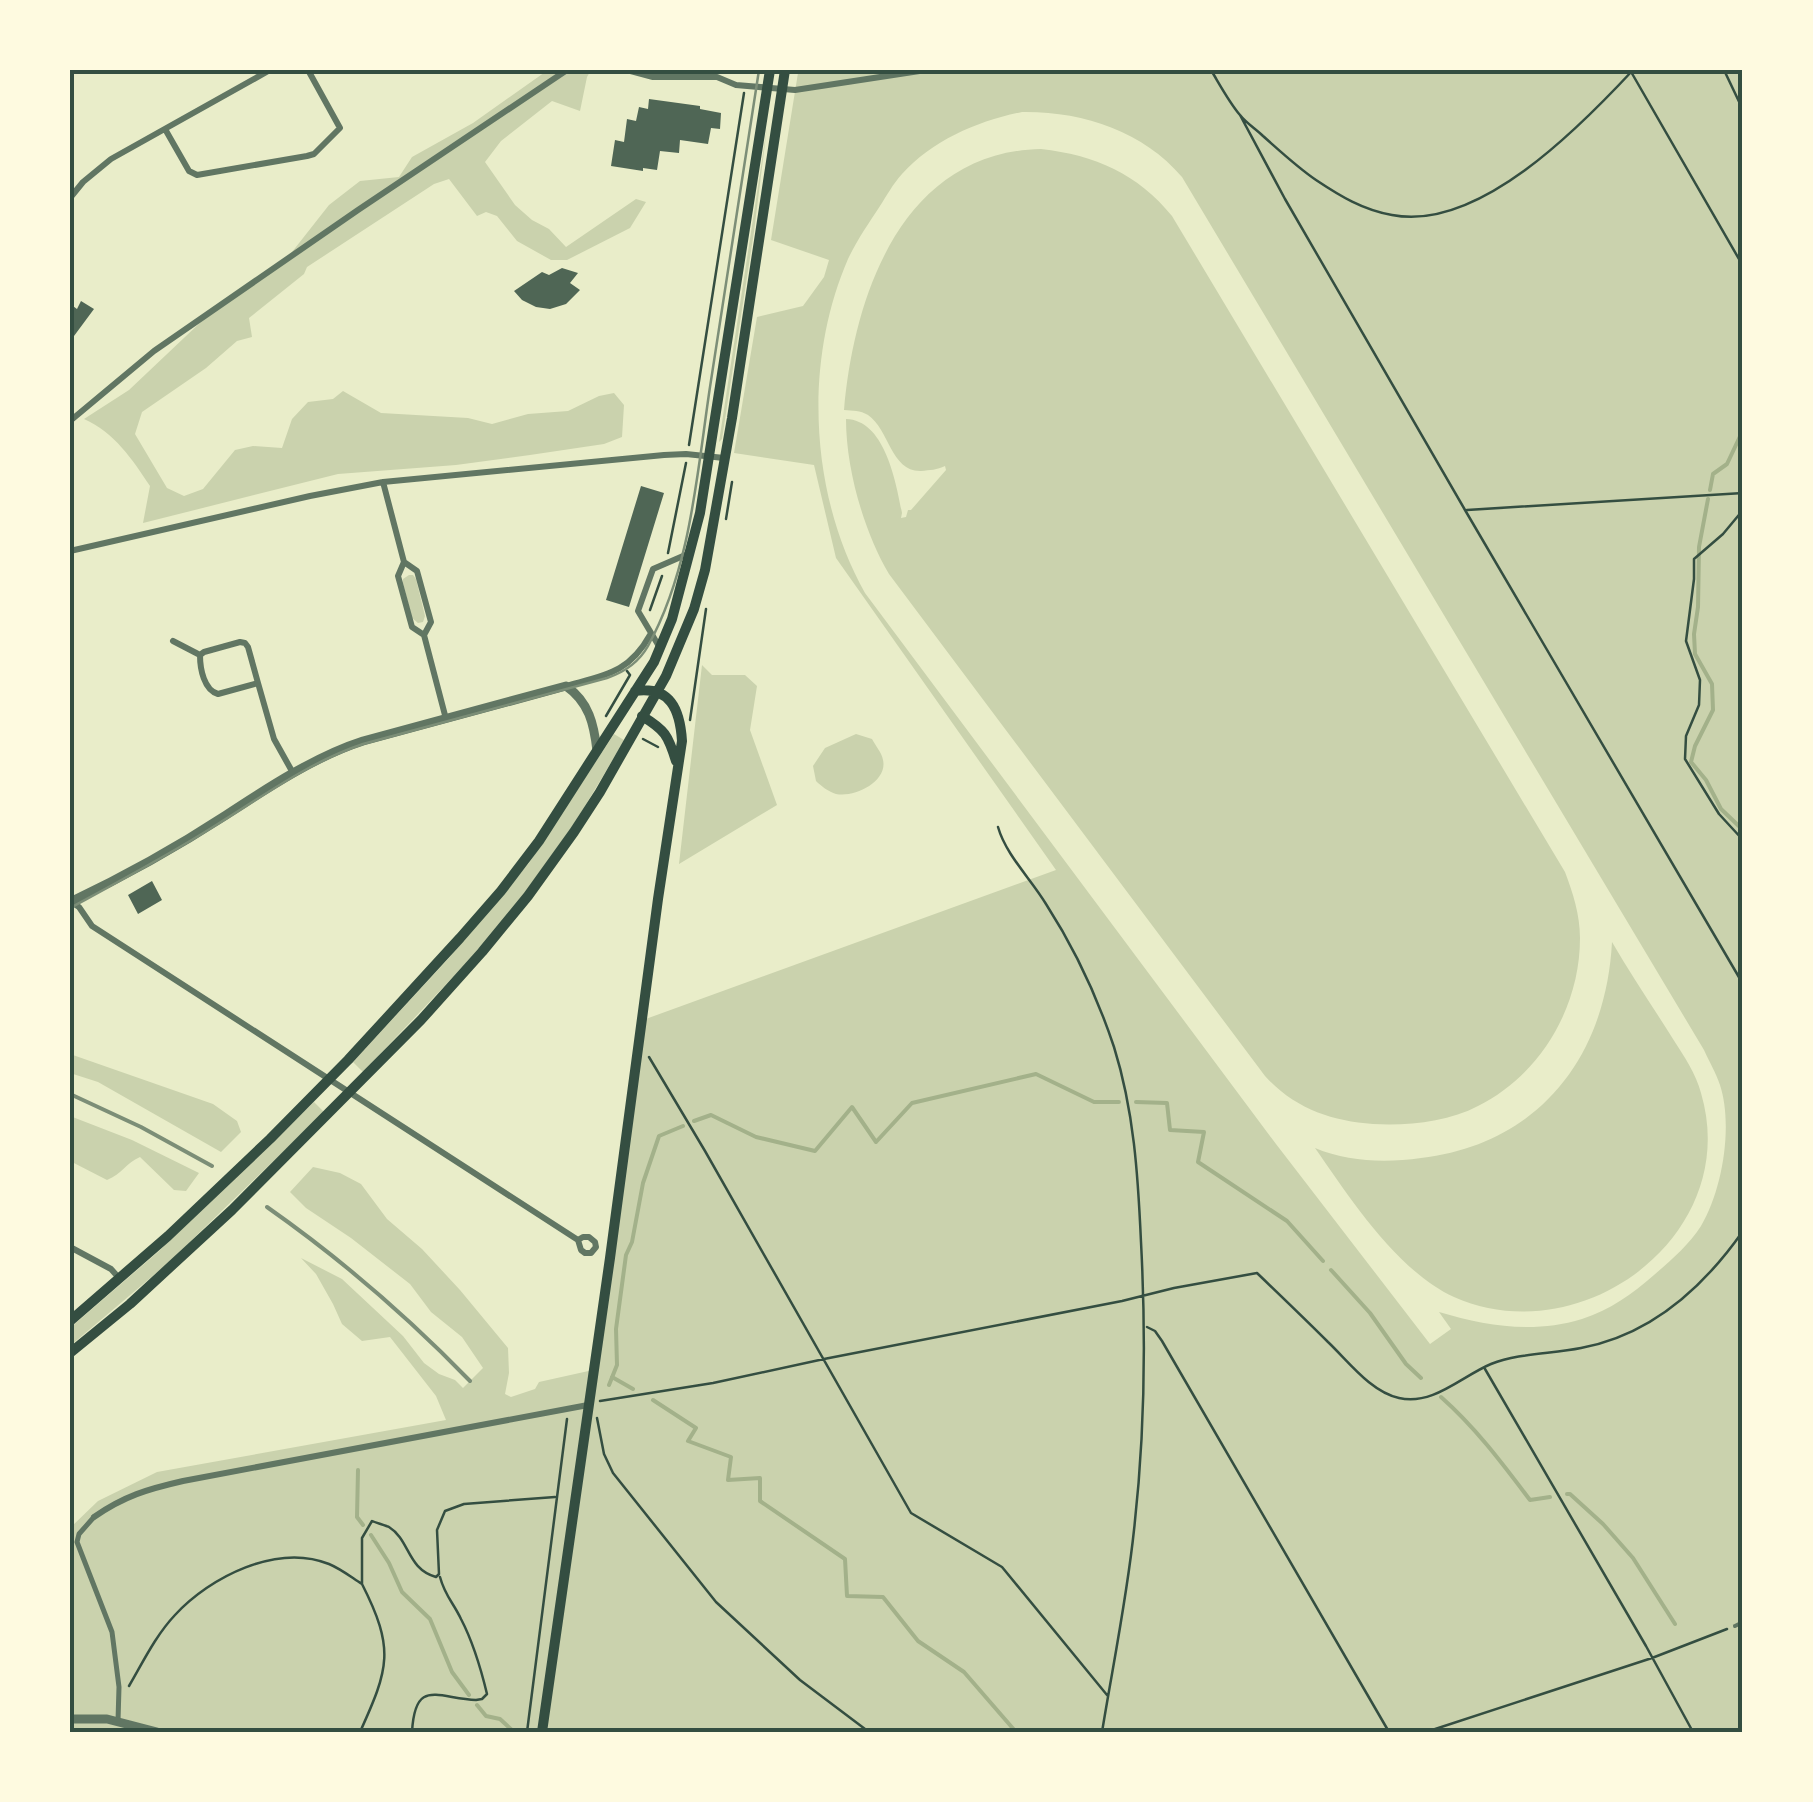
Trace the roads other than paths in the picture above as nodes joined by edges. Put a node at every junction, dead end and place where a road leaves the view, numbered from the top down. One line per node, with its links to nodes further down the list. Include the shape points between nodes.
1 (308, 70): 10 (street, via 340,128 314,154 197,175)
2 (567, 70): 12 (street, via 154,351)
3 (626, 70): 8 (street)
4 (770, 70): 8 (main road)
5 (785, 70): 9 (main road)
6 (926, 70): 9 (street)
7 (265, 71): 10 (street)
8 (767, 88): 9 (street); 13 (main road)
9 (782, 89): 14 (main road)
10 (165, 129): 11 (street, via 98,168)
11 (70, 198)
12 (70, 420)
13 (710, 456): 14 (street); 15 (street); 17 (main road)
14 (725, 458): 27 (main road, via 702,583)
15 (383, 482): 16 (street); 18 (street)
16 (70, 550)
17 (691, 553): 19 (street, via 653,569 638,611); 22 (main road)
18 (404, 562): 20 (street, via 398,576 412,627); 20 (street, via 417,571 431,622)
19 (651, 634): 22 (street); 25 (street, via 620,670)
20 (424, 635): 29 (street)
21 (173, 641): 23 (street)
22 (660, 648): 26 (main road)
23 (200, 655): 24 (street, via 212,693); 24 (street, via 246,643)
24 (258, 683): 32 (street, via 274,739)
25 (566, 686): 29 (street); 30 (street, via 587,706)
26 (634, 690): 27 (main road); 28 (main road); 30 (main road)
27 (656, 692): 28 (main road); 31 (main road, via 672,702 681,723)
28 (642, 716): 31 (main road, via 669,738); 35 (main road, via 600,792 528,896)
29 (446, 719): 32 (street, via 353,744)
30 (597, 752): 34 (main road, via 501,891)
31 (677, 765): 41 (main road)
32 (294, 774): 33 (street)
33 (70, 902): 34 (street, via 92,926)
34 (329, 1079): 35 (street); 38 (main road)
35 (350, 1092): 36 (street); 40 (main road, via 232,1210)
36 (578, 1240)
37 (70, 1247): 38 (street)
38 (120, 1278): 39 (main road)
39 (70, 1321)
40 (70, 1353)
41 (594, 1403): 42 (street, via 183,1481 119,1500); 48 (main road)
42 (94, 1517): 46 (street, via 78,1542 112,1632)
43 (1743, 1622): 44 (lane)
44 (1735, 1626)
45 (70, 1719): 46 (street)
46 (118, 1721): 47 (street)
47 (157, 1732)
48 (542, 1732)

